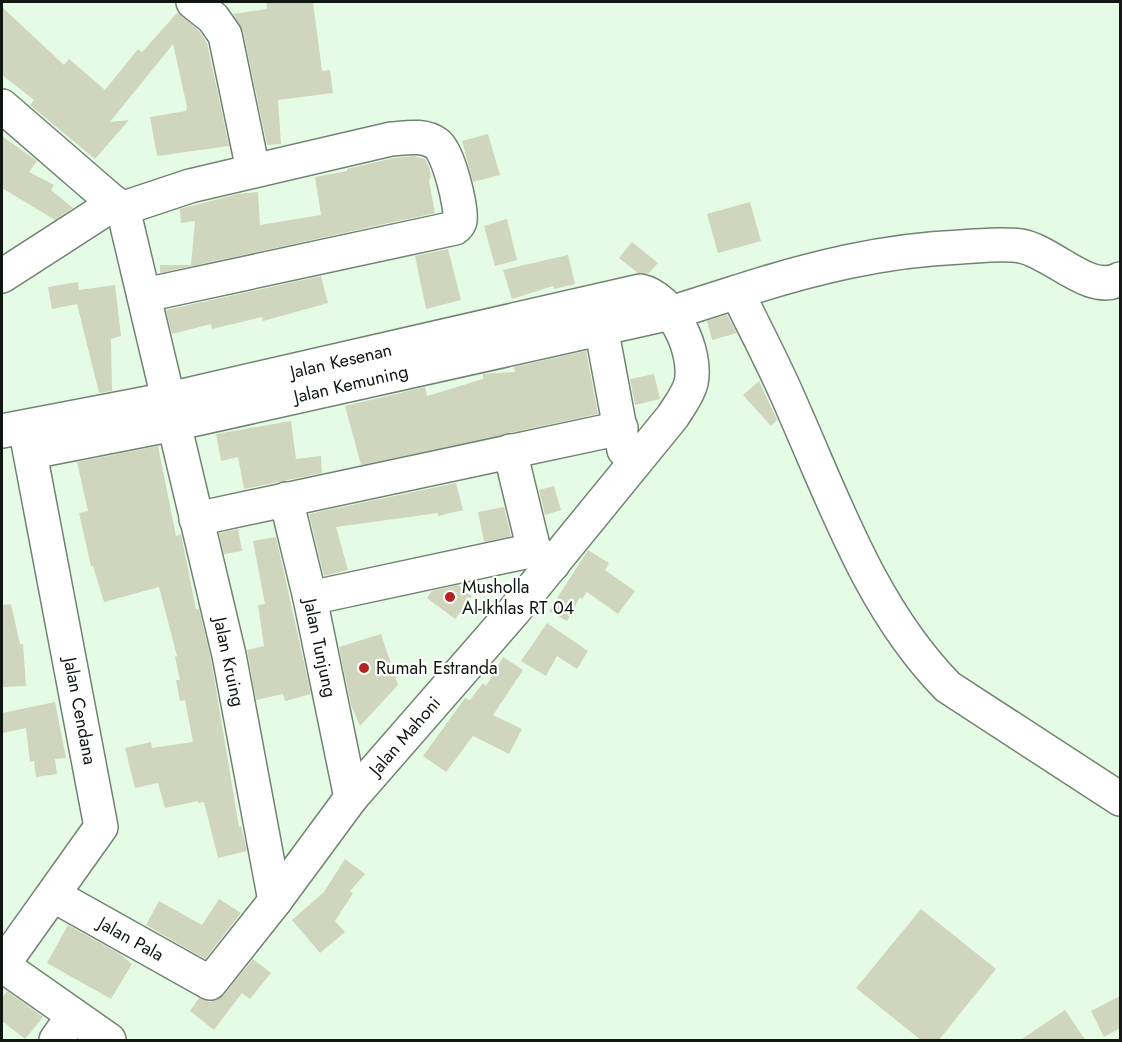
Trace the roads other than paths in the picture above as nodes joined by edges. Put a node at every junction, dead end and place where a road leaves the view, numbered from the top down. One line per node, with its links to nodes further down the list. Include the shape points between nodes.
1 (193, 2): 3 (street, via 213,18 225,35)
2 (2, 106): 4 (street)
3 (253, 170): 4 (street); 8 (street, via 391,139 420,137 444,150 460,222 449,230)
4 (118, 206): 5 (street); 8 (street, Jalan Kruing)
5 (2, 276)
6 (1120, 279): 7 (street, Jalan Kemuning, via 1102,285 1041,252 1020,246 921,248 861,257)
7 (737, 292): 9 (street, Jalan Kemuning); 21 (street, via 793,407 854,549 929,667 948,687)
8 (145, 295): 11 (street, Jalan Kruing)
9 (671, 313): 10 (street, Jalan Kemuning); 11 (street, Jalan Kesenan, via 654,296 640,291); 15 (street, Jalan Mahoni, via 691,358 691,383 673,416)
10 (602, 327): 11 (street, Jalan Kemuning); 12 (street)
11 (172, 412): 13 (street, Jalan Kesenan); 17 (street, Jalan Kruing)
12 (621, 428): 14 (street); 15 (street)
13 (19, 437): 22 (street, Jalan Cendana, via 102,827)
14 (510, 451): 16 (street); 18 (street)
15 (627, 470): 18 (street, Jalan Mahoni, via 593,517)
16 (286, 499): 17 (street); 19 (street, Jalan Tunjung)
17 (196, 519): 23 (street, Jalan Kruing, via 229,655)
18 (543, 557): 19 (street); 20 (street, Jalan Mahoni)
19 (310, 598): 20 (street, Jalan Tunjung)
20 (351, 798): 23 (street, Jalan Mahoni)
21 (1120, 799)
22 (53, 895): 24 (street, Jalan Cendana); 25 (street, Jalan Pala)
23 (275, 901): 25 (street, Jalan Mahoni)
24 (2, 965): 26 (street)
25 (210, 983)
26 (64, 1029): 27 (street)
27 (109, 1041)

